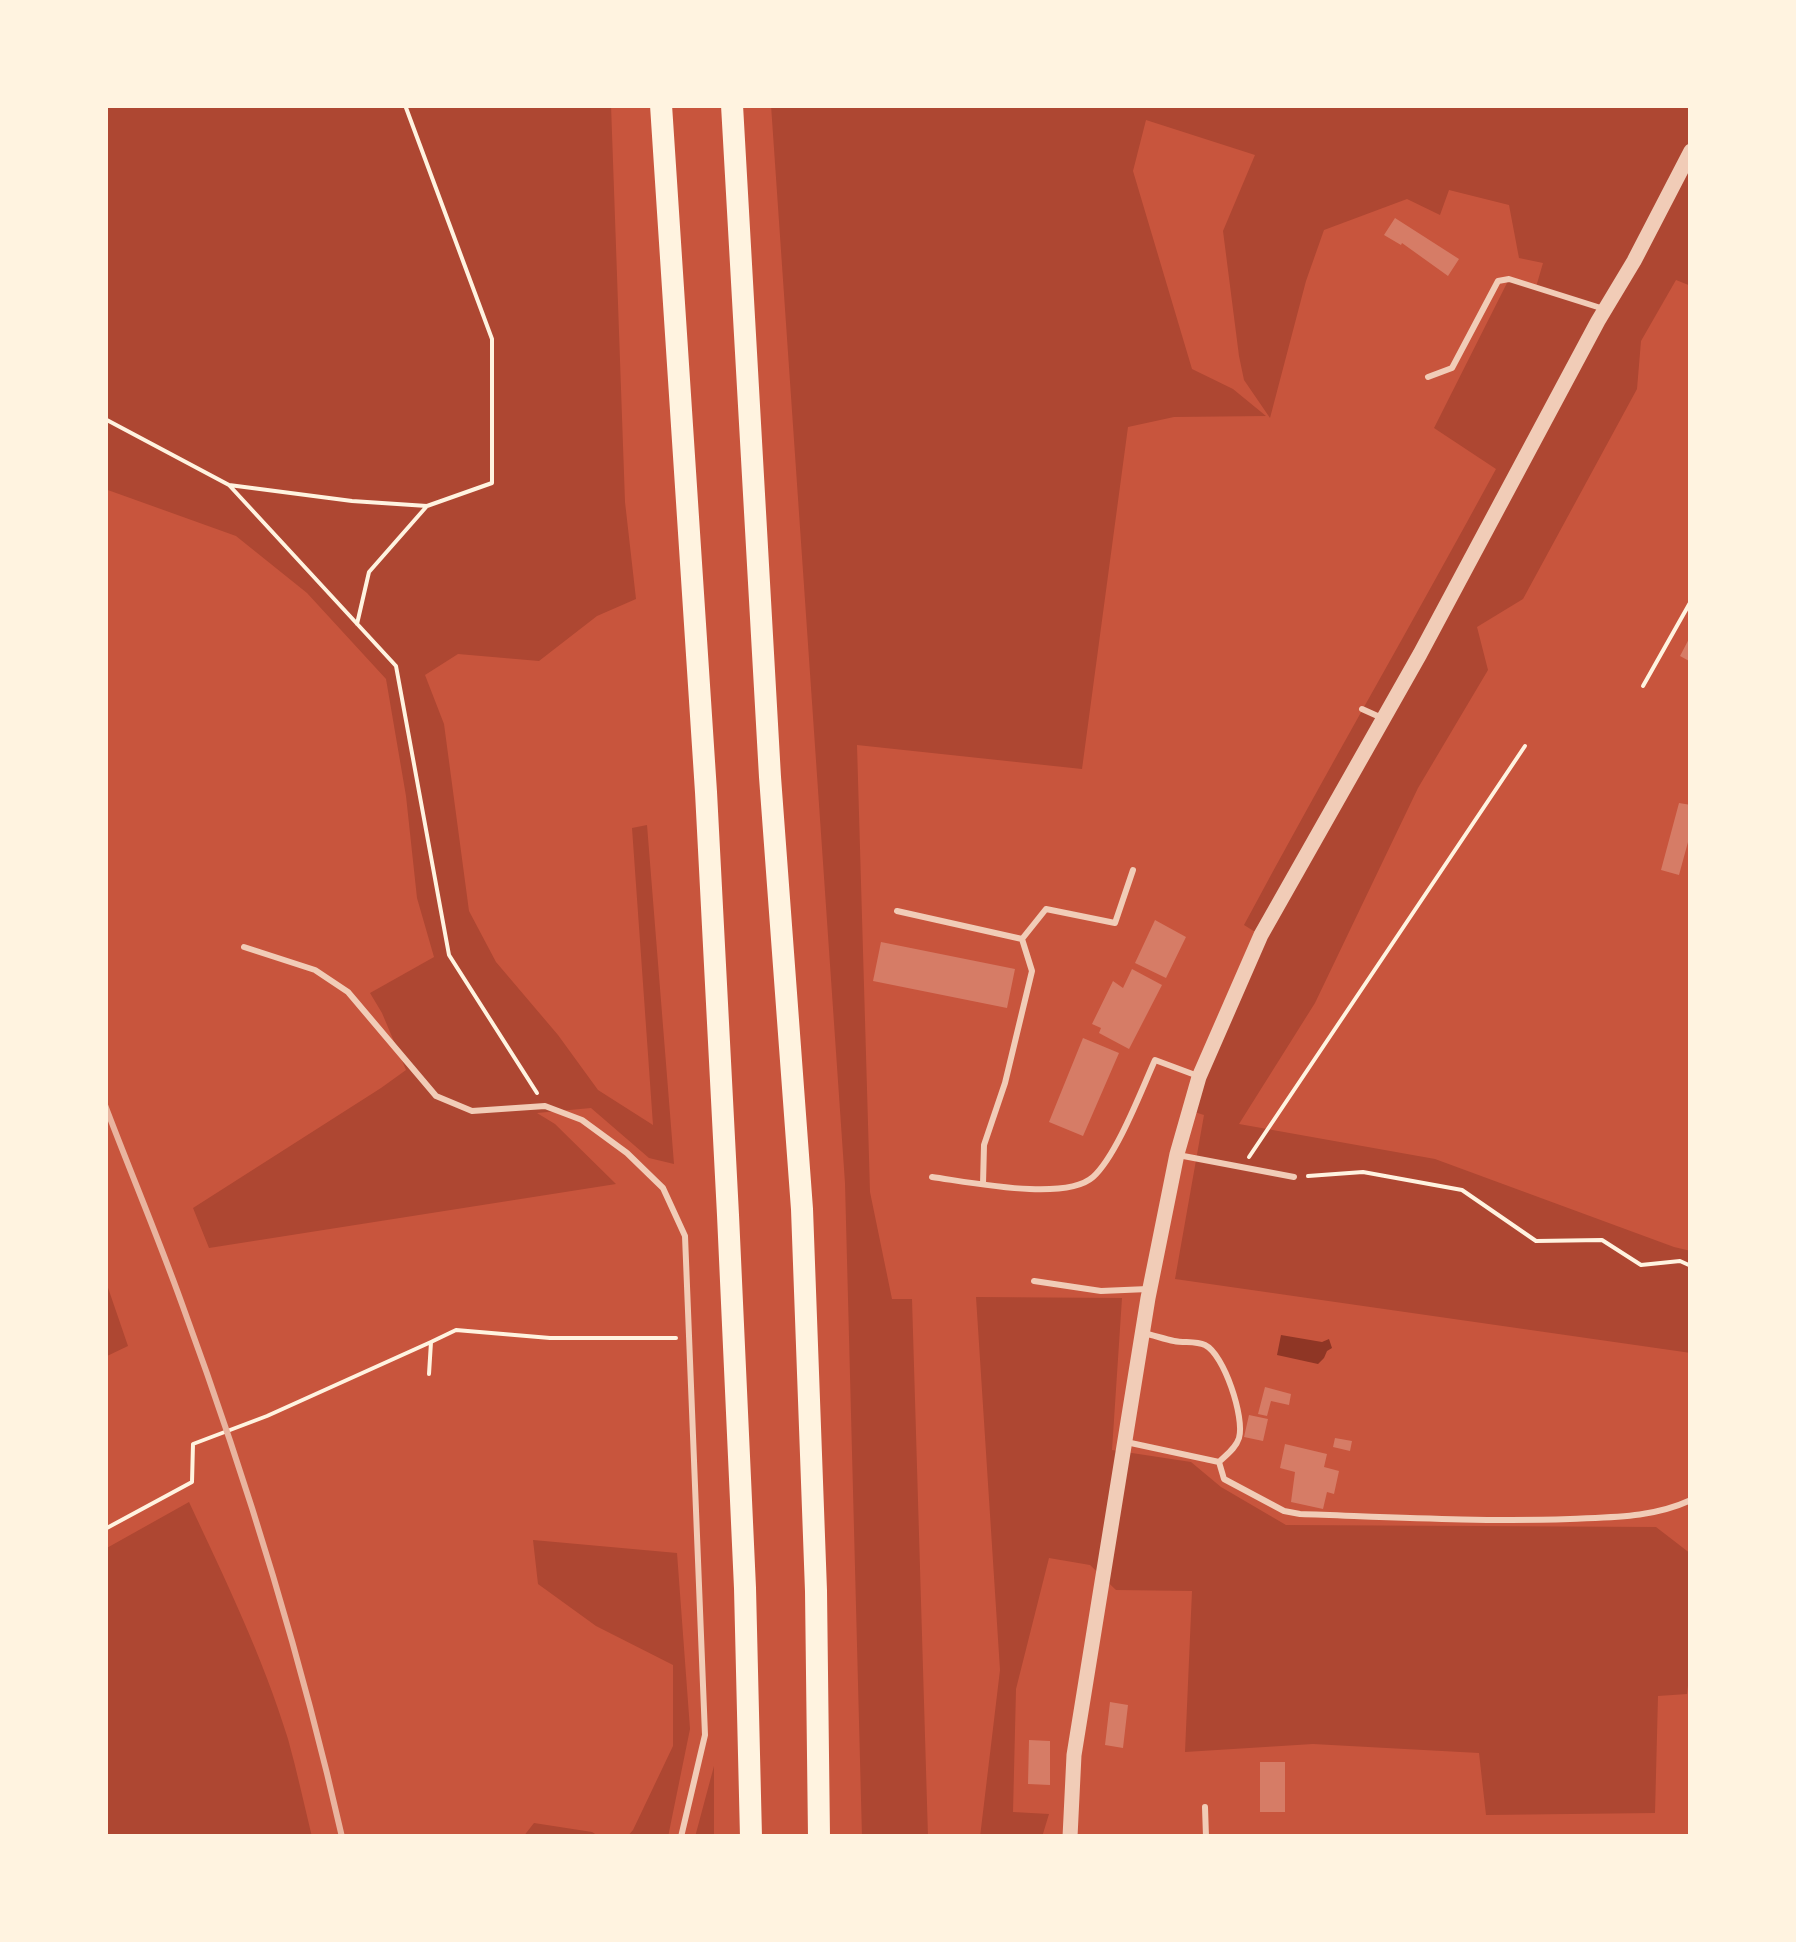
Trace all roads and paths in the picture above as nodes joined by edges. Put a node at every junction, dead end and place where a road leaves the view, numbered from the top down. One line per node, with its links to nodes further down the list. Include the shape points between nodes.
1 (405, 105): 9 (path, via 492,340 492,483)
2 (661, 105): 40 (highway, via 708,830)
3 (732, 105): 41 (highway, via 802,1210)
4 (1691, 151): 5 (street)
5 (1605, 310): 6 (lane, via 1510,279 1498,281 1452,368); 14 (street)
6 (1428, 377)
7 (105, 418): 8 (path)
8 (229, 485): 9 (path); 11 (path)
9 (427, 506): 11 (path, via 369,572)
10 (1691, 601): 12 (path)
11 (357, 624): 21 (path, via 396,666 449,955)
12 (1642, 686)
13 (1362, 709): 14 (lane)
14 (1384, 719): 20 (street, via 1260,935)
15 (1525, 746): 23 (path)
16 (1132, 870): 18 (lane, via 1115,923 1046,909)
17 (897, 911): 18 (lane)
18 (1022, 939): 26 (lane, via 1032,971 984,1145)
19 (244, 947): 21 (lane, via 314,970 348,992 436,1096 472,1111)
20 (1199, 1076): 22 (street); 26 (lane, via 1156,1060 1110,1155 1091,1179 1029,1190)
21 (544, 1106): 31 (lane, via 582,1120 662,1188 685,1236)
22 (1177, 1154): 23 (lane); 29 (street)
23 (1242, 1167): 25 (lane)
24 (932, 1177): 26 (lane)
25 (1294, 1178): 27 (path, via 1363,1172 1462,1190 1536,1240 1602,1240 1641,1266)
26 (983, 1184)
27 (1691, 1266)
28 (1034, 1281): 29 (lane, via 1101,1292)
29 (1149, 1290): 30 (street)
30 (1142, 1332): 34 (street); 35 (lane, via 1206,1346 1217,1356 1240,1420 1240,1436)
31 (689, 1337): 32 (path, via 550,1338 456,1330); 39 (lane, via 705,1735)
32 (431, 1342): 33 (path); 37 (path, via 193,1444 192,1482)
33 (429, 1374)
34 (1125, 1442): 35 (lane); 42 (street, via 1074,1756)
35 (1220, 1462): 36 (lane, via 1224,1479 1300,1514 1528,1520 1632,1516)
36 (1691, 1500)
37 (105, 1529)
38 (1205, 1807): 43 (lane)
39 (681, 1837)
40 (751, 1837)
41 (820, 1837)
42 (1070, 1837)
43 (1206, 1837)

